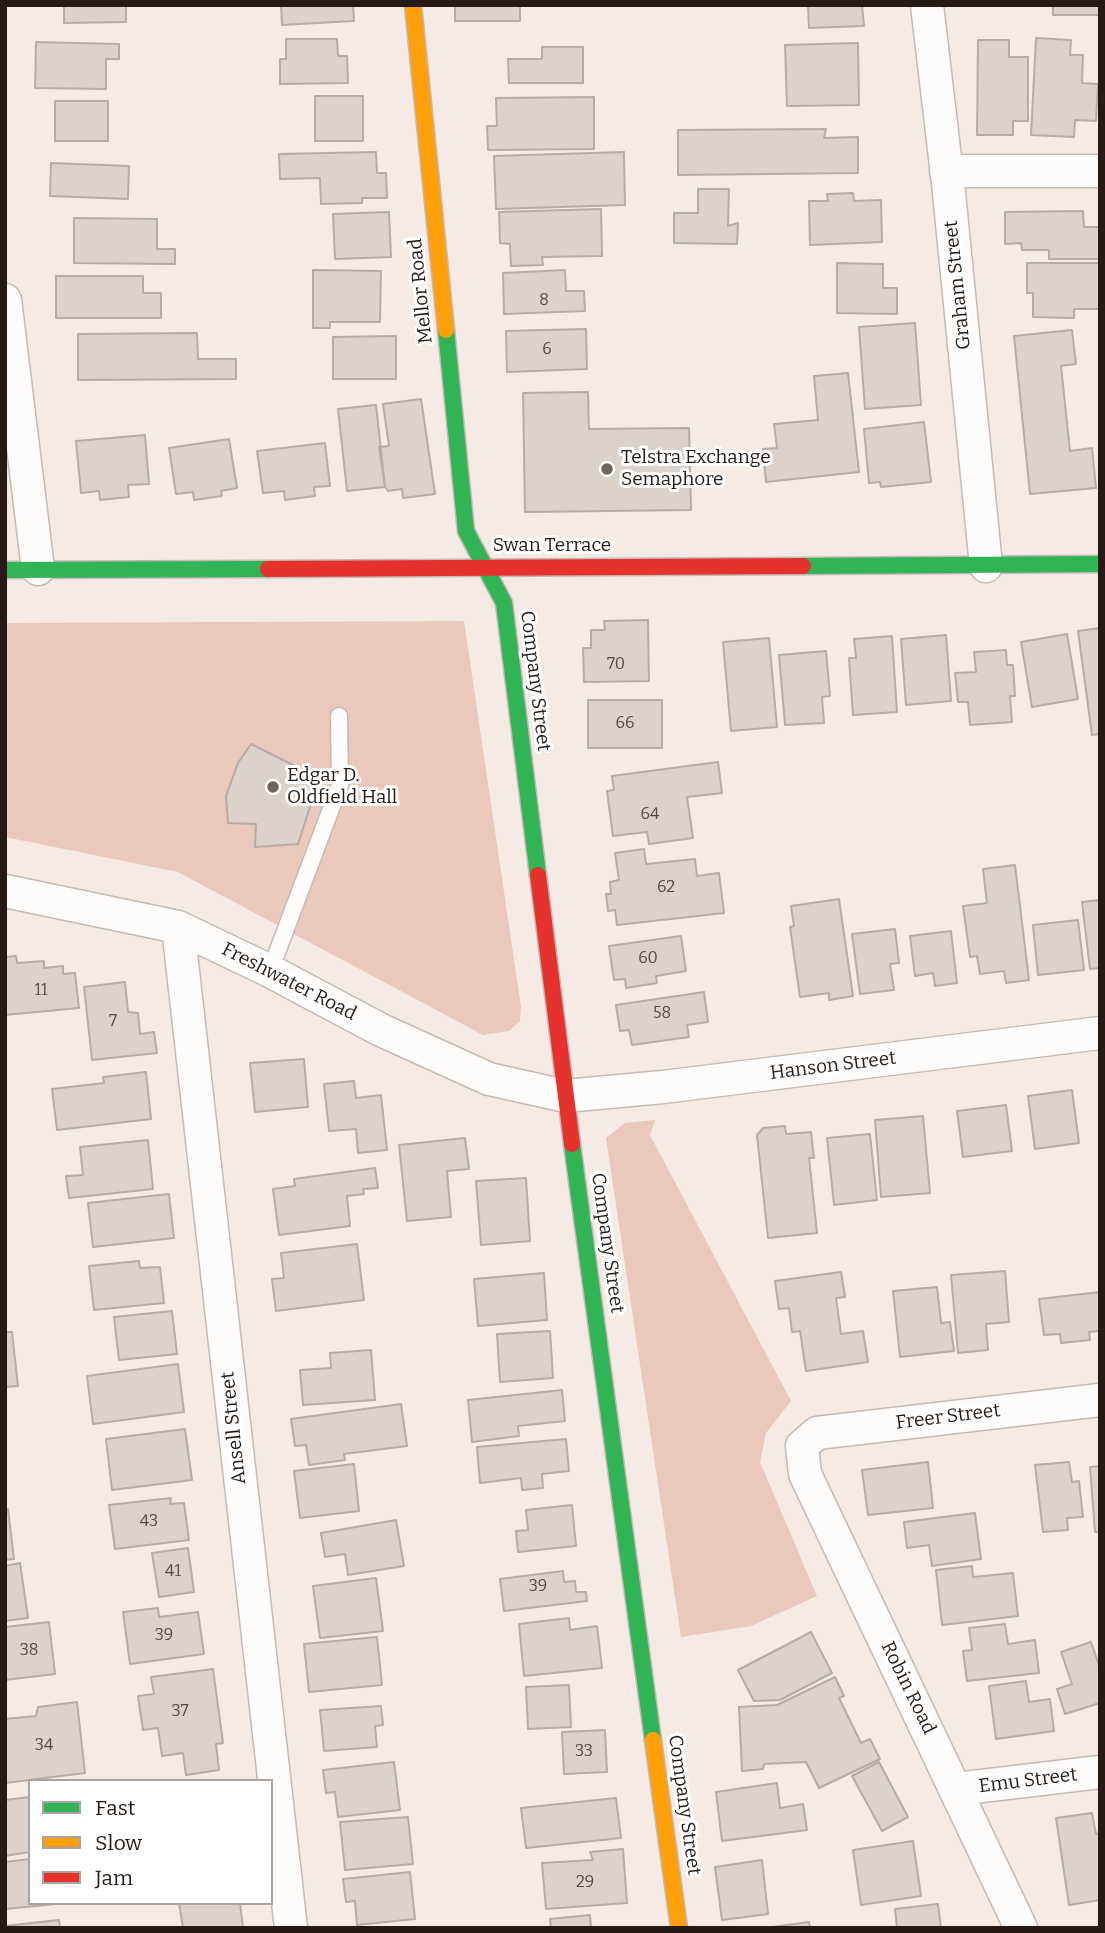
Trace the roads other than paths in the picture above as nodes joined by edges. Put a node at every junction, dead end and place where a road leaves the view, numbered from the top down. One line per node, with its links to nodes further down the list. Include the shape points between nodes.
1 (413, 5): 8 (street, Mellor Road, via 466,531)
2 (927, 5): 3 (street, Graham Street)
3 (946, 171): 4 (street); 7 (street, Graham Street)
4 (1100, 171)
5 (5, 300): 9 (street)
6 (1100, 564): 7 (street, Swan Terrace)
7 (986, 566): 8 (street, Swan Terrace)
8 (485, 568): 9 (street, Swan Terrace); 16 (street, Company Street, via 504,603)
9 (38, 569): 10 (street, Swan Terrace)
10 (5, 570)
11 (339, 716): 14 (lane, via 340,785)
12 (5, 891): 13 (street, Freshwater Road)
13 (178, 928): 14 (street, Freshwater Road); 21 (street, Ansell Street)
14 (270, 971): 16 (street, Freshwater Road, via 381,1030 489,1079)
15 (1100, 1033): 16 (street, Hanson Street)
16 (565, 1096): 22 (street, Company Street)
17 (1100, 1400): 18 (street, Freer Street, via 817,1433)
18 (802, 1446): 20 (street, Robin Road, via 805,1474)
19 (1100, 1772): 20 (street, Emu Street)
20 (956, 1789): 23 (street, Robin Road)
21 (291, 1928)
22 (679, 1928)
23 (1021, 1928)

